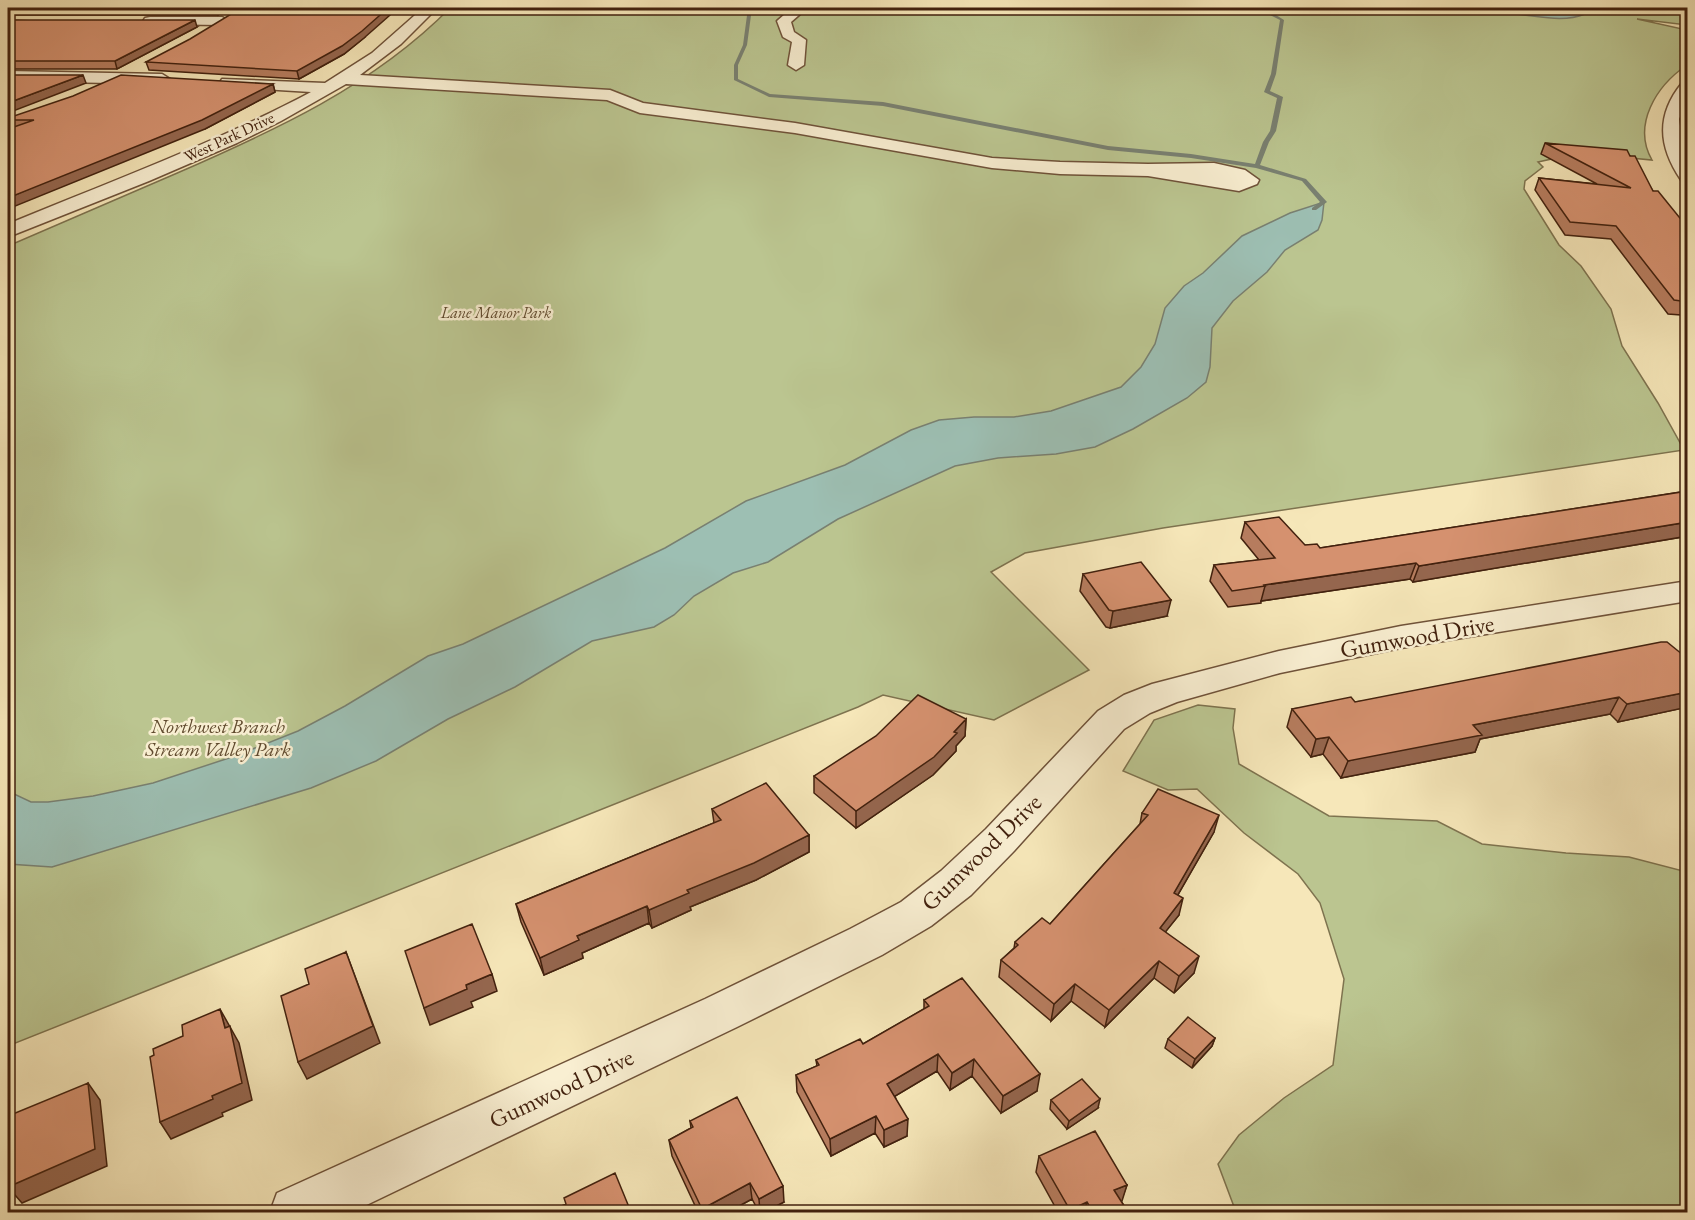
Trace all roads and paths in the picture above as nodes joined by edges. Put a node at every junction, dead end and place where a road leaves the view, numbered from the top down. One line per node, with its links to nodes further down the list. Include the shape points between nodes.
1 (430, 8): 13 (street, West Park Drive, via 375,58)
2 (800, 8): 8 (street, via 784,21 789,34 799,40)
3 (235, 12): 5 (street)
4 (138, 21): 5 (street)
5 (222, 21): 6 (street)
6 (201, 35)
7 (152, 62): 10 (street)
8 (796, 65)
9 (8, 76): 10 (street)
10 (124, 76): 11 (street); 15 (street)
11 (183, 80)
12 (207, 81): 13 (street)
13 (335, 83): 16 (street, via 610,95 640,108 807,130 992,163); 18 (street, West Park Drive, via 216,144)
14 (1688, 86): 17 (street, via 1676,98 1669,123)
15 (87, 92)
16 (1148, 170)
17 (1688, 176)
18 (8, 231)
19 (1688, 591): 20 (street, Gumwood Drive, via 1412,635 1279,662 1137,704 1111,720 1000,840 956,883 916,914 721,1013)
20 (296, 1212)

